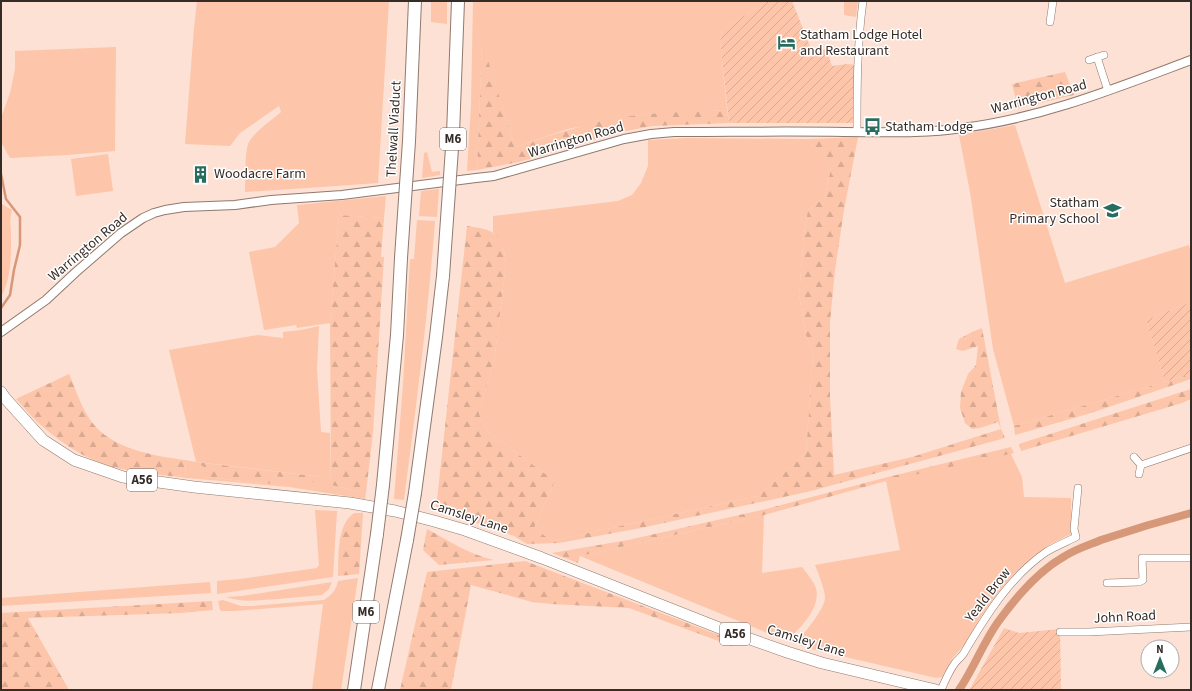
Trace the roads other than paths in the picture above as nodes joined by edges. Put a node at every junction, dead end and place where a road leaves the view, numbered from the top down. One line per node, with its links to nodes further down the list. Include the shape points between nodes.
1 (414, 1): 21 (highway, Thelwall Viaduct / M6, bridge, via 397,335 383,485)
2 (458, 1): 22 (highway, M6, bridge, via 453,134 435,352 415,493)
3 (864, 1): 9 (street, via 857,57)
4 (1053, 1): 5 (street)
5 (1050, 22)
6 (1089, 60): 8 (street, via 1100,56)
7 (1191, 60): 8 (street, Warrington Road)
8 (1108, 91): 9 (street, Warrington Road, via 1045,112 963,128)
9 (857, 132): 10 (street, Warrington Road, via 651,134 482,177 342,195 165,210 143,218 121,233 46,300)
10 (1, 332)
11 (1, 392): 23 (main road, Camsley Lane / A56, via 43,440 74,460 122,477 194,488 366,506 434,521 512,546 787,652 822,663)
12 (1191, 448): 14 (street)
13 (1134, 457): 14 (street)
14 (1141, 465): 15 (street)
15 (1139, 474)
16 (1078, 488): 24 (street, Yeald Brow, via 1074,529 1076,537 1032,563 1004,591 964,654 955,663)
17 (1191, 558): 18 (street, via 1142,558 1142,580)
18 (1107, 583)
19 (1191, 627): 20 (street, John Road)
20 (1060, 632)
21 (354, 690)
22 (378, 690)
23 (936, 690)
24 (941, 690)

